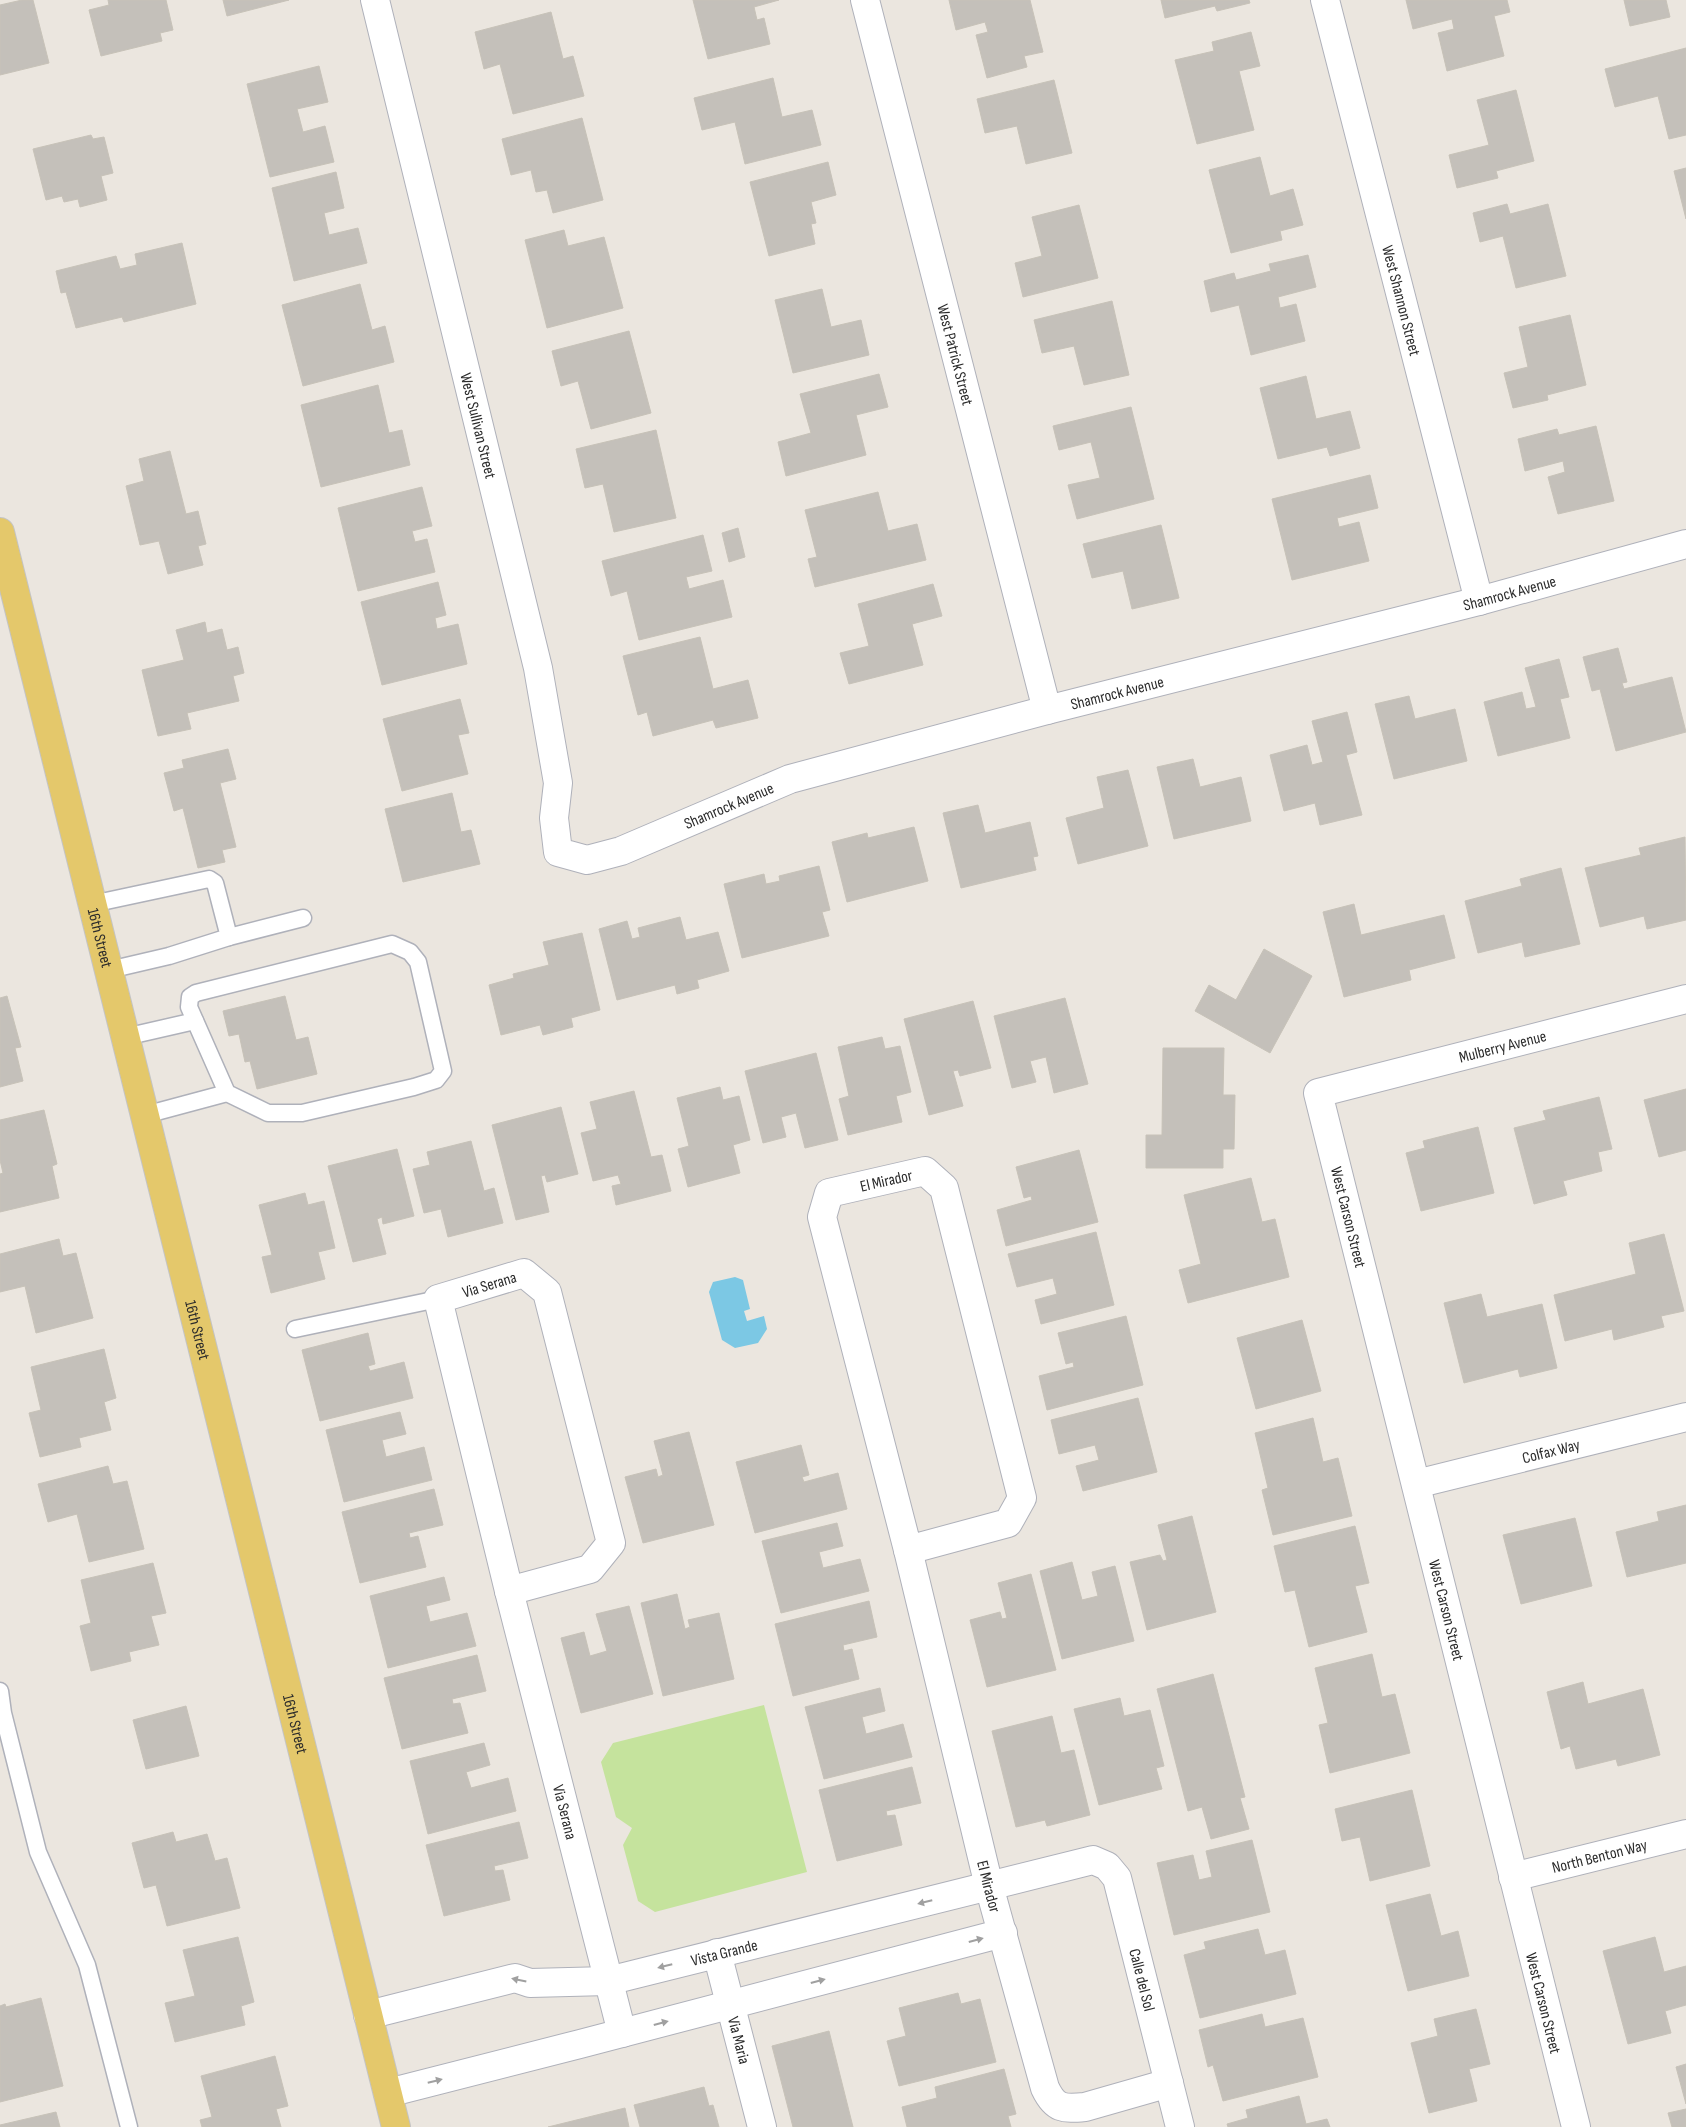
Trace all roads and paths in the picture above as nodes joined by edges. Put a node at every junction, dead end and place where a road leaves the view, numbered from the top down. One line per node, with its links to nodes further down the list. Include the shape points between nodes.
1 (375, 0): 8 (street, West Sullivan Street, via 538,668 558,783 554,818)
2 (865, 0): 7 (street, West Patrick Street)
3 (1325, 0): 6 (street, West Shannon Street)
4 (0, 532): 9 (main road, 16th Street)
5 (1686, 544): 6 (street, Shamrock Avenue)
6 (1479, 601): 7 (street, Shamrock Avenue)
7 (1047, 710): 8 (street, Shamrock Avenue, via 790,779 621,852 587,860)
8 (558, 852)
9 (92, 904): 11 (lane, via 208,879 215,883); 12 (main road, 16th Street)
10 (303, 918): 11 (lane)
11 (230, 937): 12 (lane)
12 (109, 970): 15 (main road, 16th Street)
13 (1686, 999): 16 (street, Mulberry Avenue)
14 (195, 1021): 15 (lane); 17 (lane); 17 (lane, via 188,1007 190,997 196,993 392,944 410,952 418,962 443,1071 436,1080 302,1113 268,1113)
15 (125, 1037): 18 (main road, 16th Street)
16 (1318, 1092): 22 (street, West Carson Street)
17 (227, 1093): 18 (lane)
18 (145, 1115): 34 (main road, 16th Street)
19 (438, 1298): 20 (lane); 24 (street, Via Serana); 24 (street, Via Serana, via 524,1273 547,1292 611,1543 590,1569)
20 (294, 1329)
21 (1686, 1417): 22 (street, Colfax Way)
22 (1416, 1484): 28 (street, West Carson Street)
23 (908, 1550): 23 (street, El Mirador, via 822,1217 829,1193 925,1172 944,1188 1022,1498 1008,1523); 29 (street, El Mirador)
24 (508, 1591): 32 (street, Via Serana)
25 (0, 1691): 38 (lane, via 38,1852 88,1965)
26 (1686, 1834): 28 (street, North Benton Way)
27 (1078, 1862): 29 (street, Vista Grande); 36 (street, Calle del Sol, via 1093,1860 1107,1866 1117,1878)
28 (1513, 1877): 42 (street, West Carson Street)
29 (990, 1886): 30 (street, El Mirador); 31 (street, Vista Grande, one-way to 31)
30 (1003, 1933): 33 (street, one-way to 30); 36 (street, El Mirador, via 1039,2068 1052,2101 1061,2107 1085,2107)
31 (717, 1953): 32 (street, Vista Grande, one-way to 32); 33 (street, Via Maria)
32 (608, 1981): 34 (street, Vista Grande, one-way to 34, via 530,1983 515,1978); 35 (street, Via Serana)
33 (730, 2005): 35 (street, one-way to 33); 40 (street, Via Maria)
34 (368, 2015): 37 (main road, 16th Street)
35 (622, 2033): 37 (street, one-way to 35)
36 (1169, 2083): 41 (street, Calle del Sol)
37 (388, 2093): 39 (main road, 16th Street)
38 (129, 2127)
39 (396, 2127)
40 (762, 2127)
41 (1180, 2127)
42 (1576, 2127)

